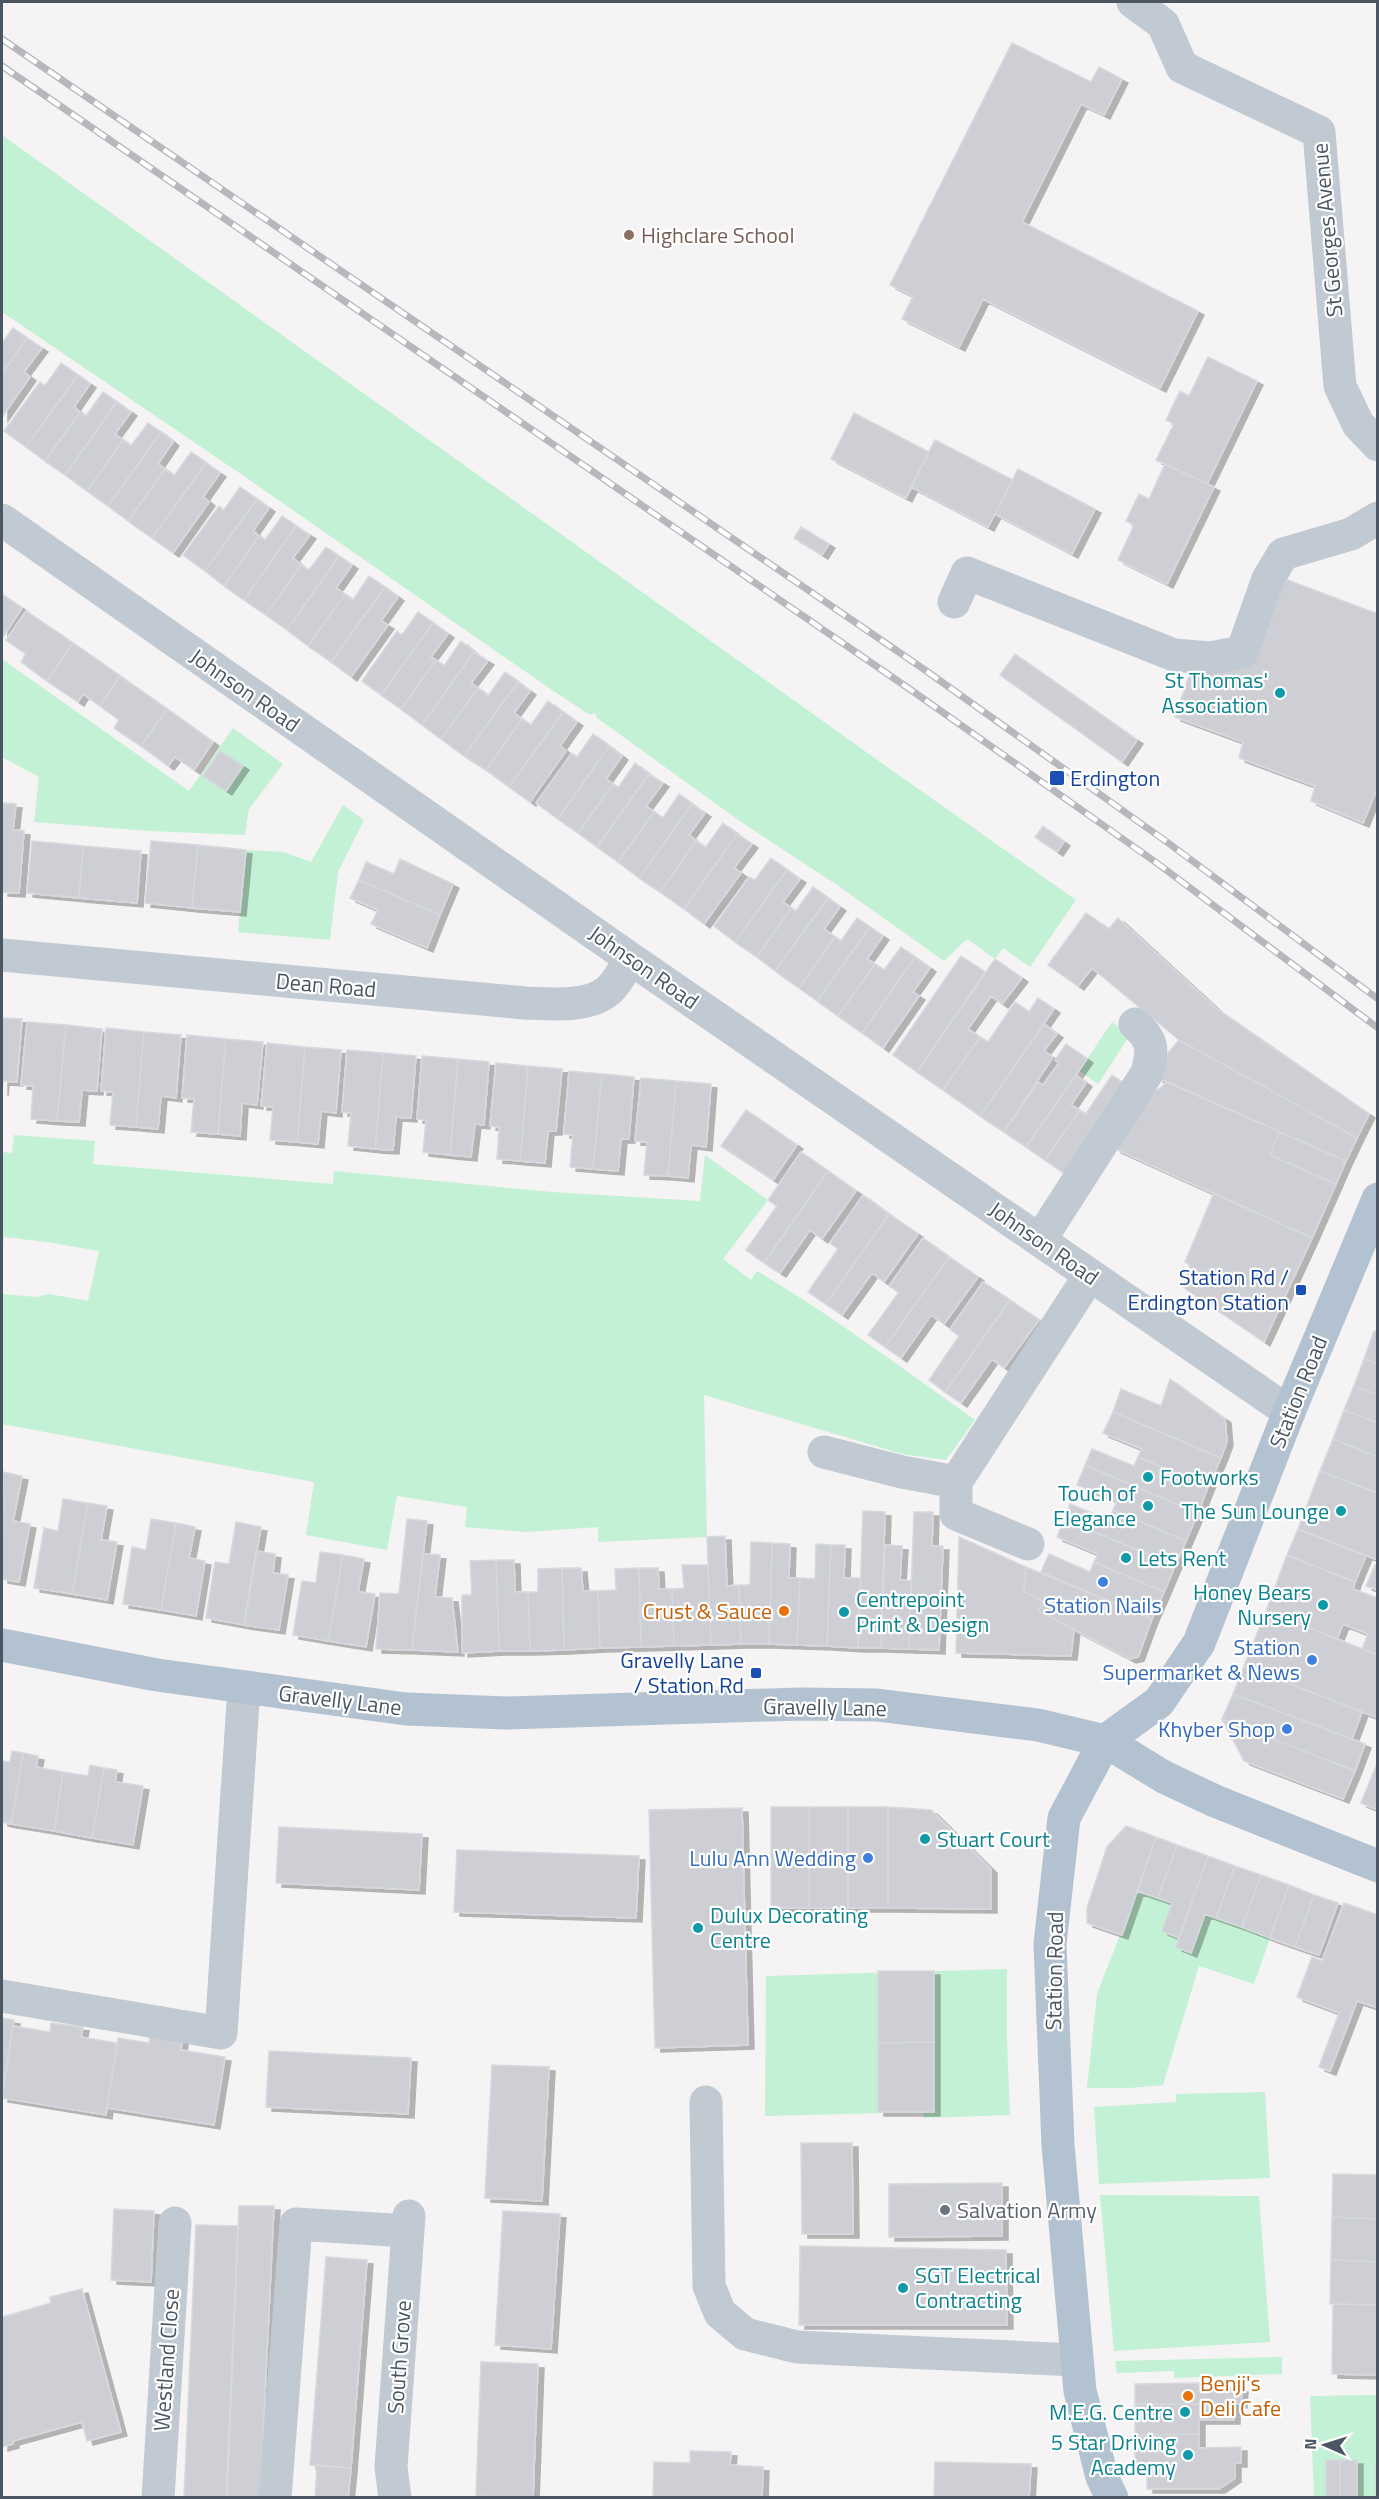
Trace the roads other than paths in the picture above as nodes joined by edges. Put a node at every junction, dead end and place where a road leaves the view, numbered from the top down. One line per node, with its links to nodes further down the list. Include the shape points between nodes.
1 (1133, 2): 2 (street, St Georges Avenue, via 1163,24 1182,68 1319,132 1340,386 1358,424)
2 (1377, 445)
3 (1377, 518): 5 (street, via 1351,534 1283,554 1268,579 1242,652 1209,658 1174,655 967,573)
4 (2, 520): 7 (street, Johnson Road)
5 (954, 602)
6 (2, 955): 7 (street, Dean Road, via 525,1004 570,1004 597,997 609,990)
7 (632, 959): 10 (street, Johnson Road)
8 (1135, 1024): 10 (street, via 1148,1036 1152,1053 1147,1073)
9 (1377, 1199): 12 (main road, Station Road)
10 (1040, 1240): 11 (street, Johnson Road)
11 (1090, 1275): 12 (street, Johnson Road); 14 (street)
12 (1289, 1412): 18 (main road, Station Road, via 1198,1643 1159,1702)
13 (824, 1452): 14 (street)
14 (956, 1482): 15 (street, via 956,1514)
15 (1028, 1544)
16 (2, 1645): 17 (main road, Gravelly Lane)
17 (244, 1688): 18 (main road, Gravelly Lane, via 406,1709 506,1713 789,1704 877,1706 1038,1725); 20 (street, via 221,2033)
18 (1105, 1741): 19 (main road, Gravelly Lane, via 1164,1777 1215,1801); 23 (main road, Station Road, via 1064,1818 1050,1944 1058,2145)
19 (1377, 1866)
20 (2, 1996)
21 (706, 2102): 23 (street, via 709,2286 720,2313 745,2334 796,2347)
22 (175, 2223): 24 (street, Westland Close)
23 (1076, 2360): 27 (main road, Station Road, via 1088,2426)
24 (158, 2498)
25 (275, 2498): 26 (street, South Grove, via 296,2224 409,2223 391,2467)
26 (395, 2498)
27 (1112, 2498)

